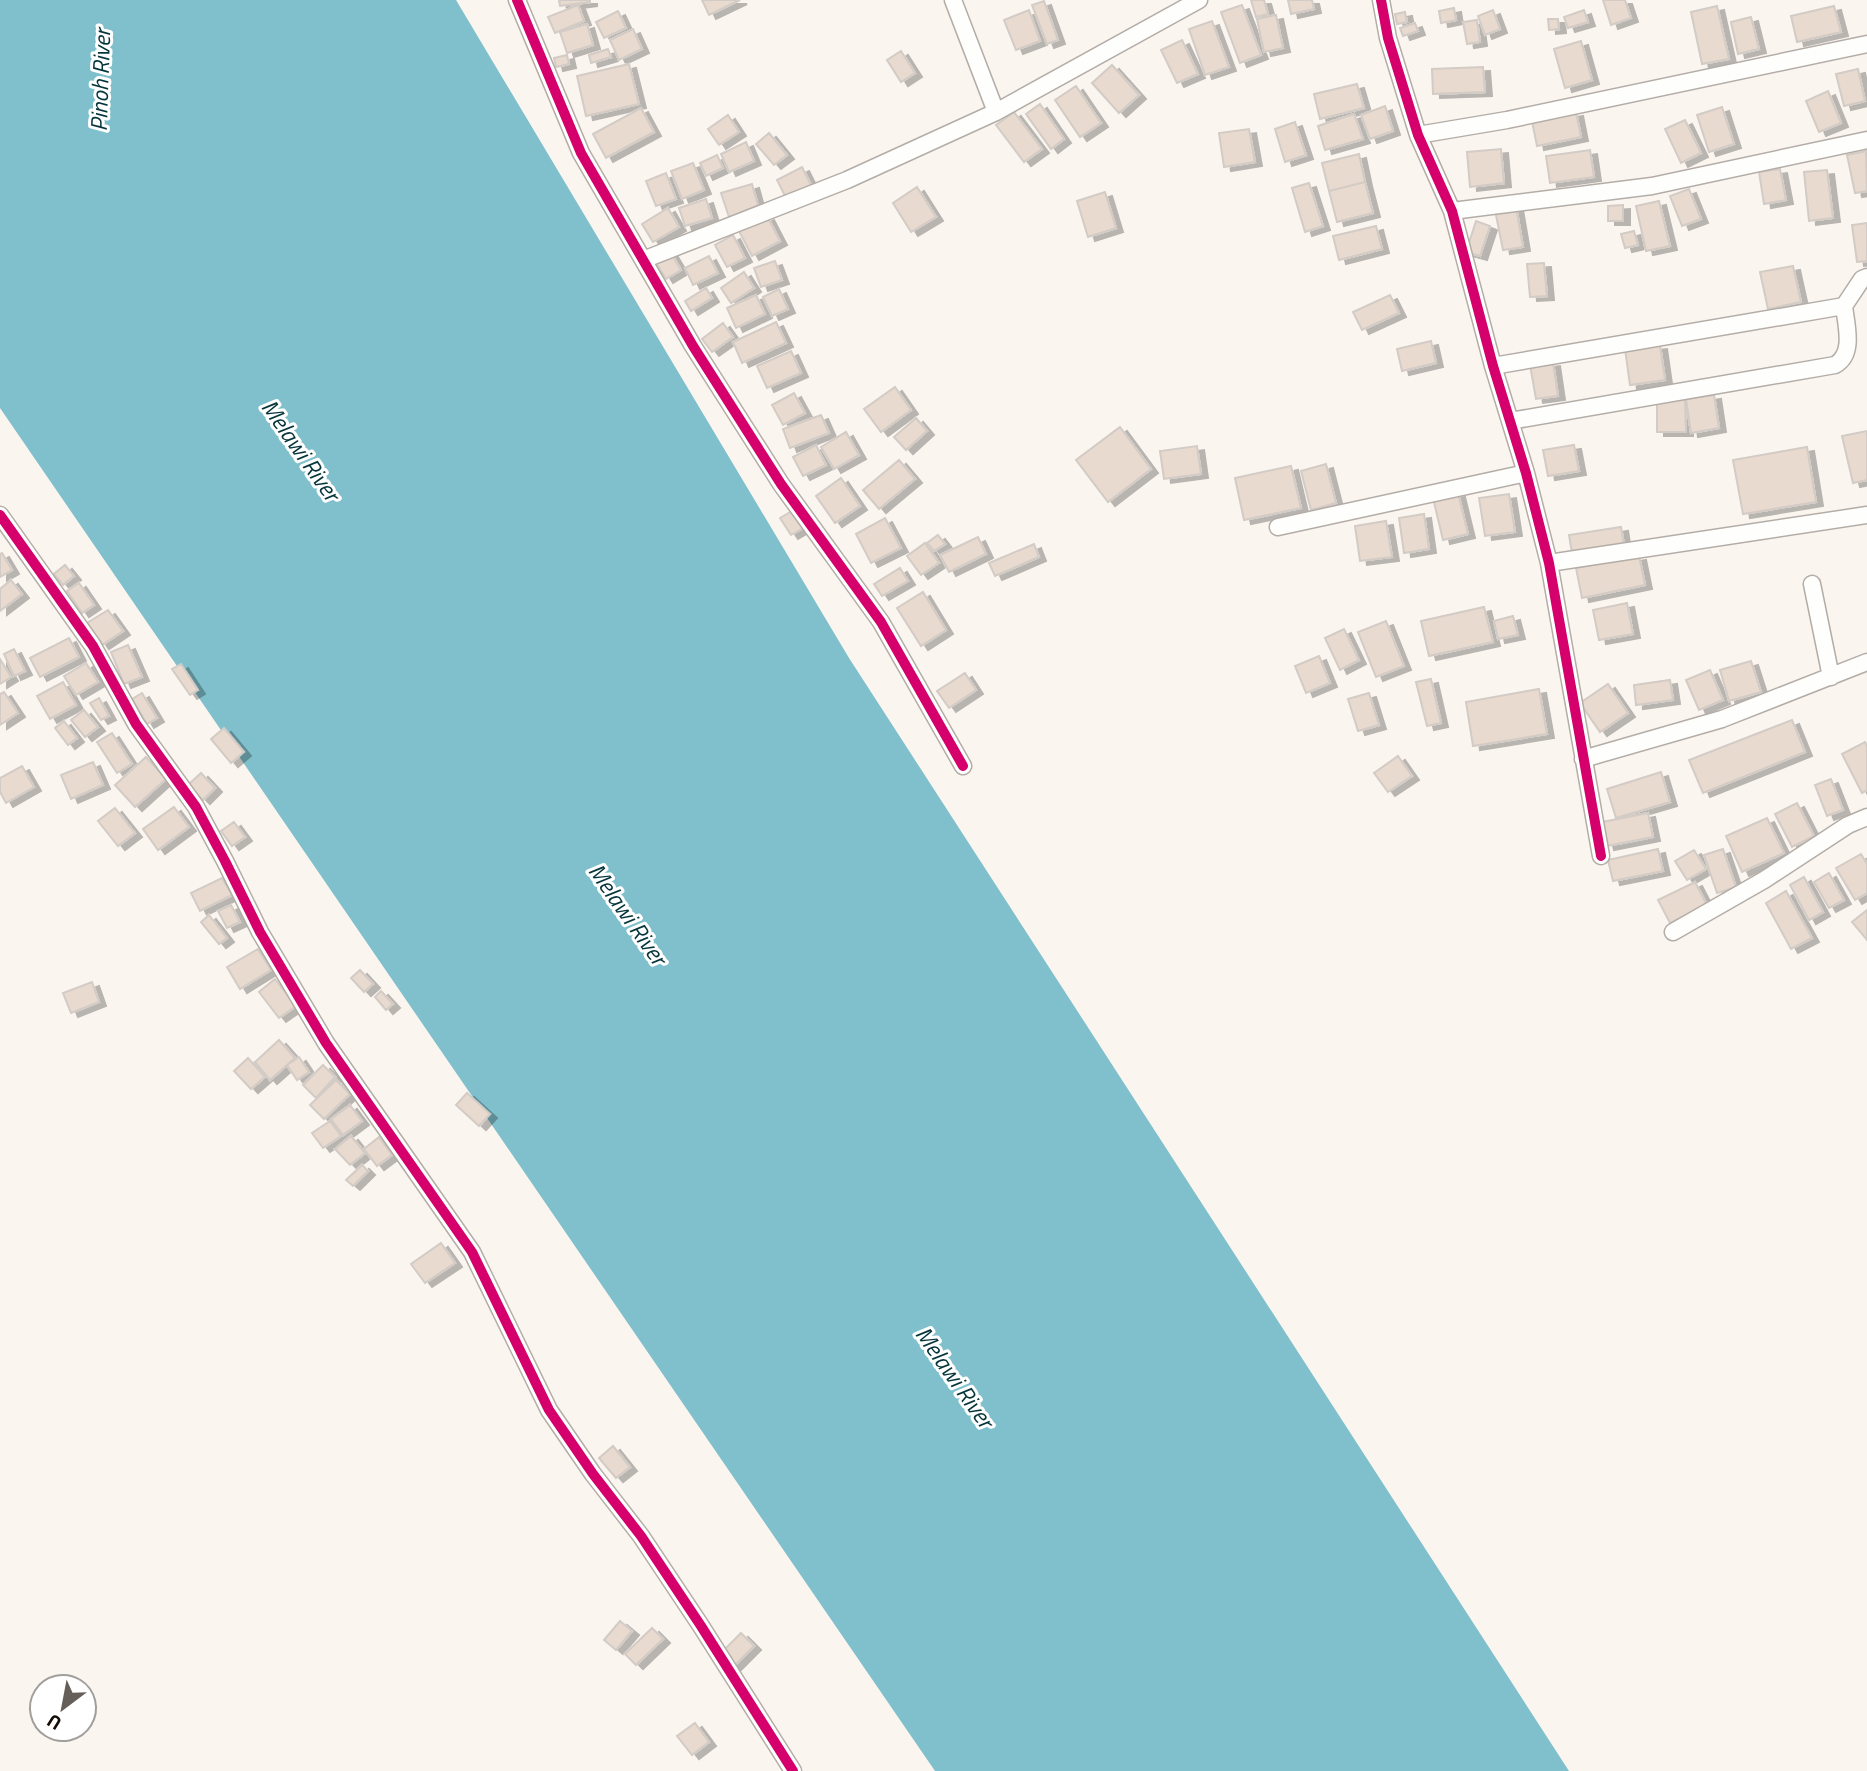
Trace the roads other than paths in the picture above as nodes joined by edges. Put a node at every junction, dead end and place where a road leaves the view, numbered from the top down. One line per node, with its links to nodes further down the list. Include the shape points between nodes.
1 (517, 0): 10 (street, via 582,153)
2 (953, 0): 6 (street)
3 (1199, 0): 6 (street)
4 (1381, 0): 7 (street)
5 (1867, 44): 7 (street)
6 (996, 111): 10 (street, via 847,180)
7 (1418, 135): 9 (street)
8 (1867, 140): 9 (street, via 1652,186)
9 (1452, 211): 13 (street)
10 (643, 260): 24 (street, via 781,484 881,622)
11 (1867, 277): 12 (street)
12 (1844, 306): 13 (street); 14 (street, via 1848,348 1835,365)
13 (1493, 366): 14 (street)
14 (1510, 421): 15 (street)
15 (1526, 473): 18 (street); 19 (street)
16 (0, 514): 28 (street, via 93,646 136,724 196,807 260,932 326,1043 472,1252 549,1410 641,1536)
17 (1867, 515): 19 (street)
18 (1278, 527)
19 (1549, 562): 23 (street)
20 (1812, 584): 22 (street)
21 (1867, 662): 22 (street)
22 (1831, 677): 23 (street, via 1722,719)
23 (1583, 759): 26 (street)
24 (963, 766)
25 (1867, 817): 27 (street)
26 (1601, 856)
27 (1673, 932)
28 (793, 1771)

